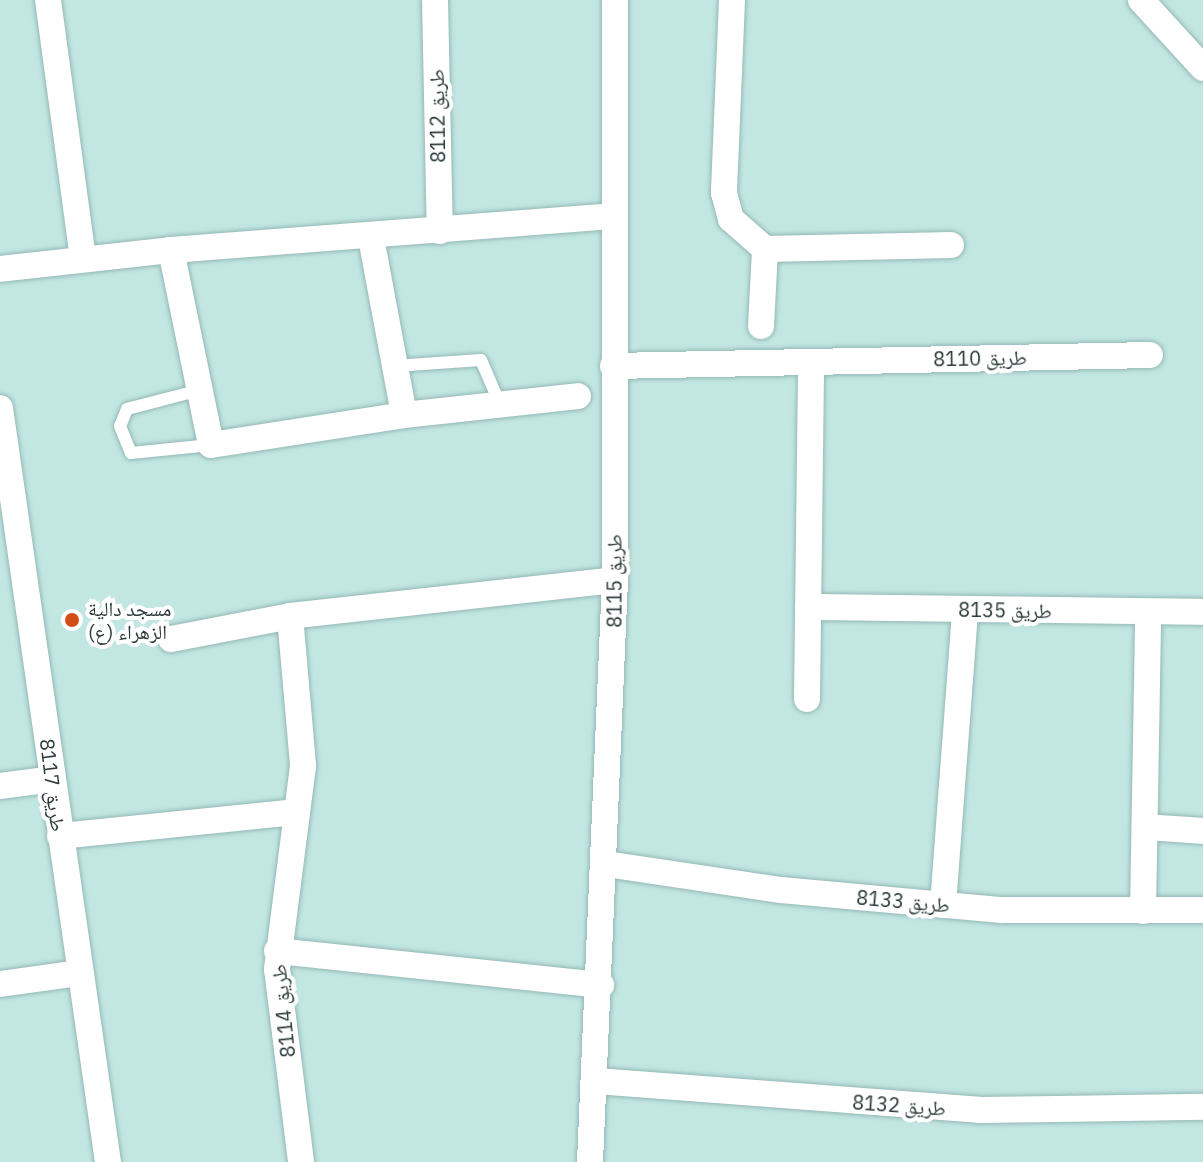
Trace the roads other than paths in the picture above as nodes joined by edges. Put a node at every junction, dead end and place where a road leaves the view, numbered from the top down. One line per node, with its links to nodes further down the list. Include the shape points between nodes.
1 (48, 0): 13 (street)
2 (435, 0): 8 (street, طريق 8112)
3 (615, 0): 7 (street, طريق 8115)
4 (732, 0): 11 (street, via 724,193 731,219)
5 (1141, 0): 6 (street)
6 (1203, 68)
7 (612, 216): 8 (street); 19 (street, طريق 8115)
8 (440, 231): 9 (street)
9 (371, 238): 12 (street); 18 (street)
10 (951, 245): 11 (street)
11 (765, 249): 15 (street)
12 (171, 250): 13 (street); 20 (street)
13 (83, 258): 14 (street)
14 (0, 269)
15 (761, 326)
16 (1150, 355): 17 (street, طريق 8110)
17 (811, 362): 19 (street, طريق 8110); 27 (street)
18 (394, 366): 22 (lane, via 481,360); 24 (street)
19 (613, 366): 26 (street, طريق 8115)
20 (200, 390): 25 (street); 25 (lane, via 127,409 120,426 131,453)
21 (578, 396): 22 (street)
22 (501, 406): 24 (street)
23 (0, 408): 34 (street, طريق 8117)
24 (404, 415): 25 (street)
25 (211, 445)
26 (615, 580): 31 (street); 40 (street, طريق 8115)
27 (808, 607): 28 (street, طريق 8135); 33 (street)
28 (965, 610): 29 (street, طريق 8135); 41 (street)
29 (1148, 612): 30 (street, طريق 8135); 37 (street)
30 (1203, 612)
31 (290, 616): 32 (street); 36 (street, طريق 8114, via 303,744)
32 (171, 639)
33 (807, 699)
34 (53, 779): 35 (street); 39 (street, طريق 8117)
35 (0, 786)
36 (297, 812): 39 (street); 44 (street, طريق 8114)
37 (1145, 827): 38 (street); 43 (street)
38 (1203, 831)
39 (60, 836): 45 (street, طريق 8117)
40 (606, 864): 41 (street, طريق 8133, via 781,890); 47 (street, طريق 8115)
41 (943, 905): 43 (street, طريق 8133)
42 (1203, 910): 43 (street, طريق 8133)
43 (1143, 911)
44 (277, 951): 47 (street); 51 (street, طريق 8114)
45 (78, 973): 46 (street); 50 (street, طريق 8117)
46 (0, 984)
47 (601, 985): 48 (street, طريق 8115)
48 (596, 1081): 49 (street, طريق 8132, via 979,1110); 52 (street, طريق 8115)
49 (1203, 1107)
50 (108, 1162)
51 (301, 1162)
52 (590, 1162)

